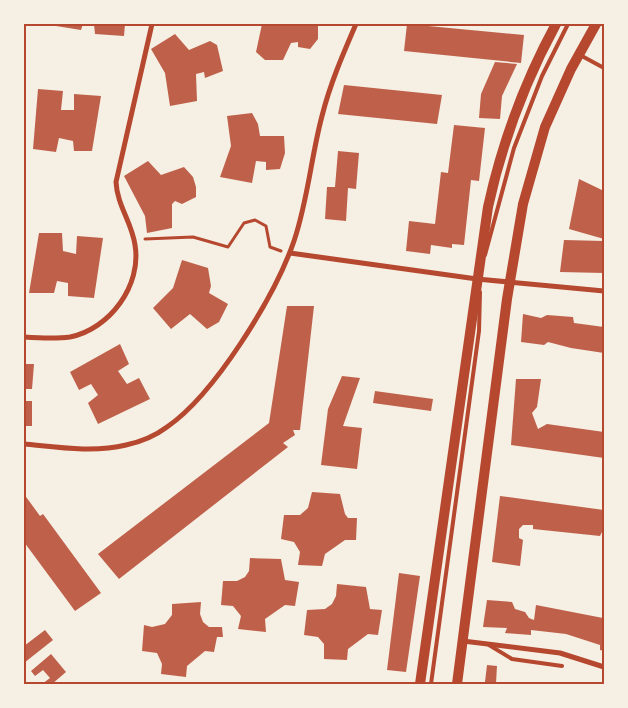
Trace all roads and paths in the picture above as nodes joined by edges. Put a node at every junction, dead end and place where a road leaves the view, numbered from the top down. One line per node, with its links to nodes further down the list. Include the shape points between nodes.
1 (152, 24): 8 (street, via 116,182 120,204)
2 (356, 24): 9 (street, via 327,97 304,206)
3 (556, 24): 10 (main road, via 521,100 498,164)
4 (568, 24): 10 (lane, via 542,76 514,148)
5 (596, 24): 6 (main road)
6 (578, 55): 7 (lane); 11 (main road, via 554,106 532,168)
7 (604, 68)
8 (134, 239): 9 (path, via 193,237 228,247 244,223 255,220 266,226 270,247); 13 (street, via 136,257 132,282 109,317 70,337)
9 (290, 253): 10 (street); 14 (street, via 253,322 212,382 167,428 136,442 105,448)
10 (477, 279): 11 (street); 19 (main road); 20 (lane, via 481,296 479,331)
11 (510, 283): 12 (street); 15 (main road)
12 (604, 291)
13 (24, 337)
14 (24, 444)
15 (463, 641): 16 (street); 21 (main road)
16 (487, 644): 17 (lane, via 512,659); 18 (street, via 560,654)
17 (562, 666)
18 (604, 667)
19 (420, 684)
20 (431, 684)
21 (458, 684)

